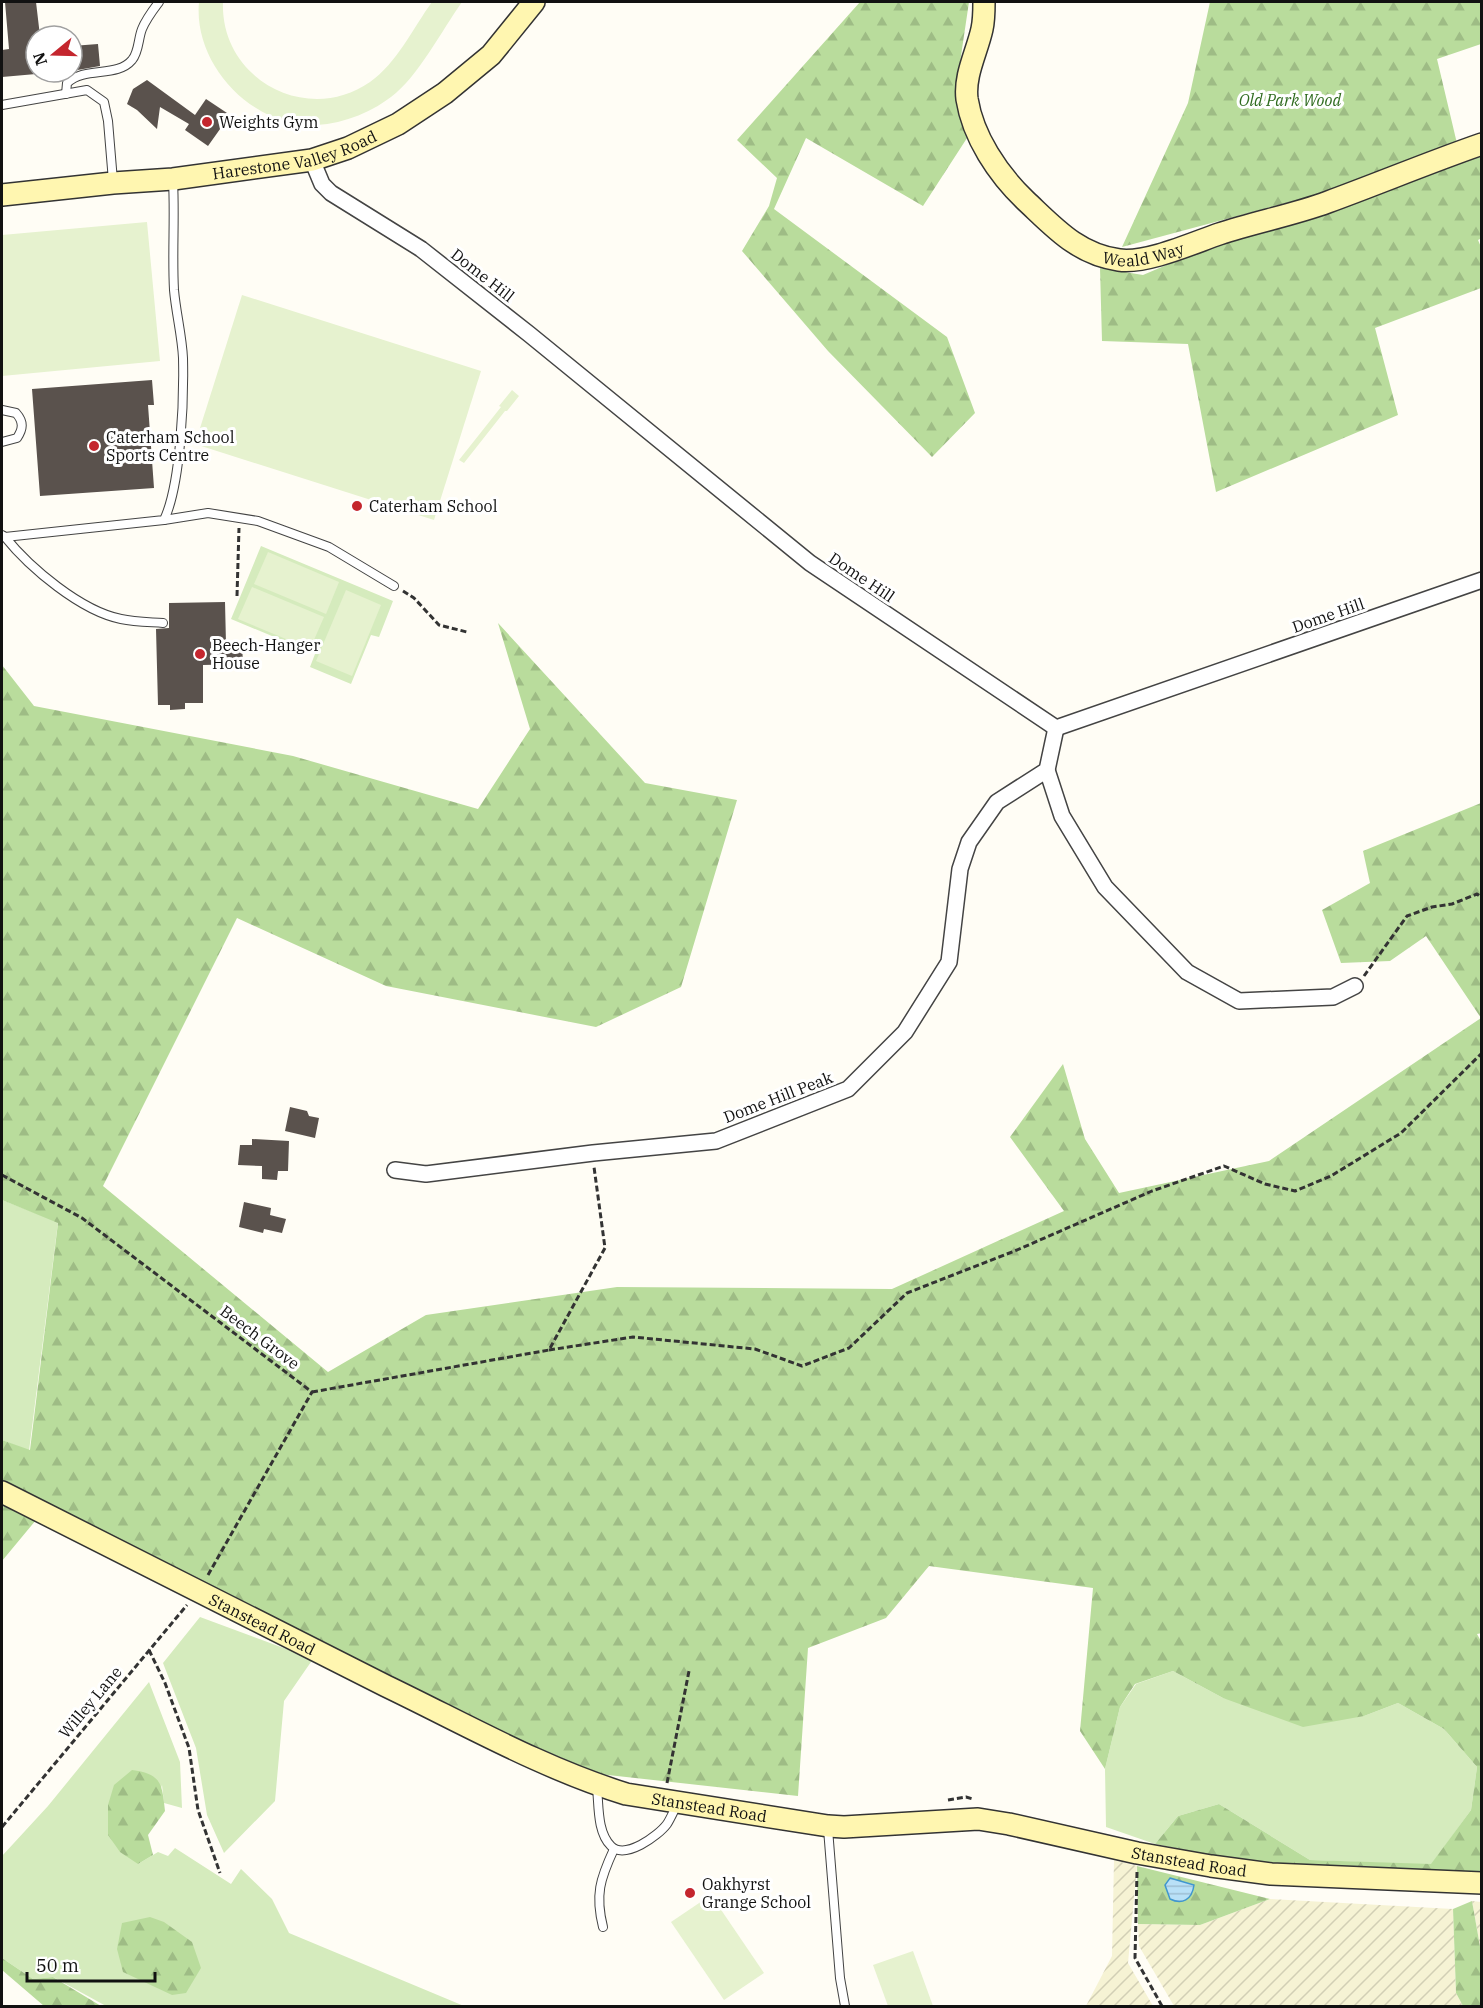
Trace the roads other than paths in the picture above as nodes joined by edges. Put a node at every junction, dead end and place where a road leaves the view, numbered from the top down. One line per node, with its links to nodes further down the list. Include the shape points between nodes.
1 (159, 2): 4 (lane, via 141,31 133,60 125,66 72,79 67,83)
2 (534, 2): 7 (street, Harestone Valley Road, via 492,55 445,93 398,124)
3 (984, 2): 6 (street, Weald Way, via 983,27 967,82 975,127 986,151 1019,194 1068,239 1091,254 1130,260 1181,248 1326,202)
4 (66, 94): 5 (lane); 9 (lane, via 87,90 104,102)
5 (2, 105)
6 (1482, 144)
7 (312, 160): 8 (street, Harestone Valley Road); 18 (street, Dome Hill, via 322,184 331,193 421,249 810,563)
8 (173, 179): 9 (street, Harestone Valley Road); 13 (lane, via 174,289 183,382 178,453 171,506)
9 (113, 183): 10 (street, Harestone Valley Road)
10 (2, 195)
11 (2, 410): 12 (lane, via 16,412 22,430 17,438)
12 (2, 442)
13 (165, 520): 14 (lane); 16 (lane, via 208,513 258,521 329,547)
14 (3, 536): 17 (lane, via 59,587 92,608 121,619)
15 (1482, 580): 18 (street, Dome Hill)
16 (394, 586)
17 (163, 623)
18 (1056, 728): 19 (street)
19 (1047, 770): 20 (street, via 1062,816 1105,887 1187,972 1239,1001 1333,997); 21 (street, Dome Hill Peak, via 997,802 969,842 960,868 950,962 905,1032 848,1089 716,1141 426,1174)
20 (1355, 986)
21 (394, 1170)
22 (2, 1492): 23 (street, Stanstead Road, via 501,1744)
23 (597, 1785): 24 (street, Stanstead Road); 26 (lane, via 601,1827)
24 (672, 1801): 25 (street, Stanstead Road); 26 (lane, via 668,1823 650,1839 633,1849)
25 (828, 1826): 27 (street, Stanstead Road, via 978,1820 1137,1853 1271,1874); 29 (lane)
26 (614, 1849): 28 (lane, via 599,1898)
27 (1482, 1883)
28 (603, 1927)
29 (845, 2007)

